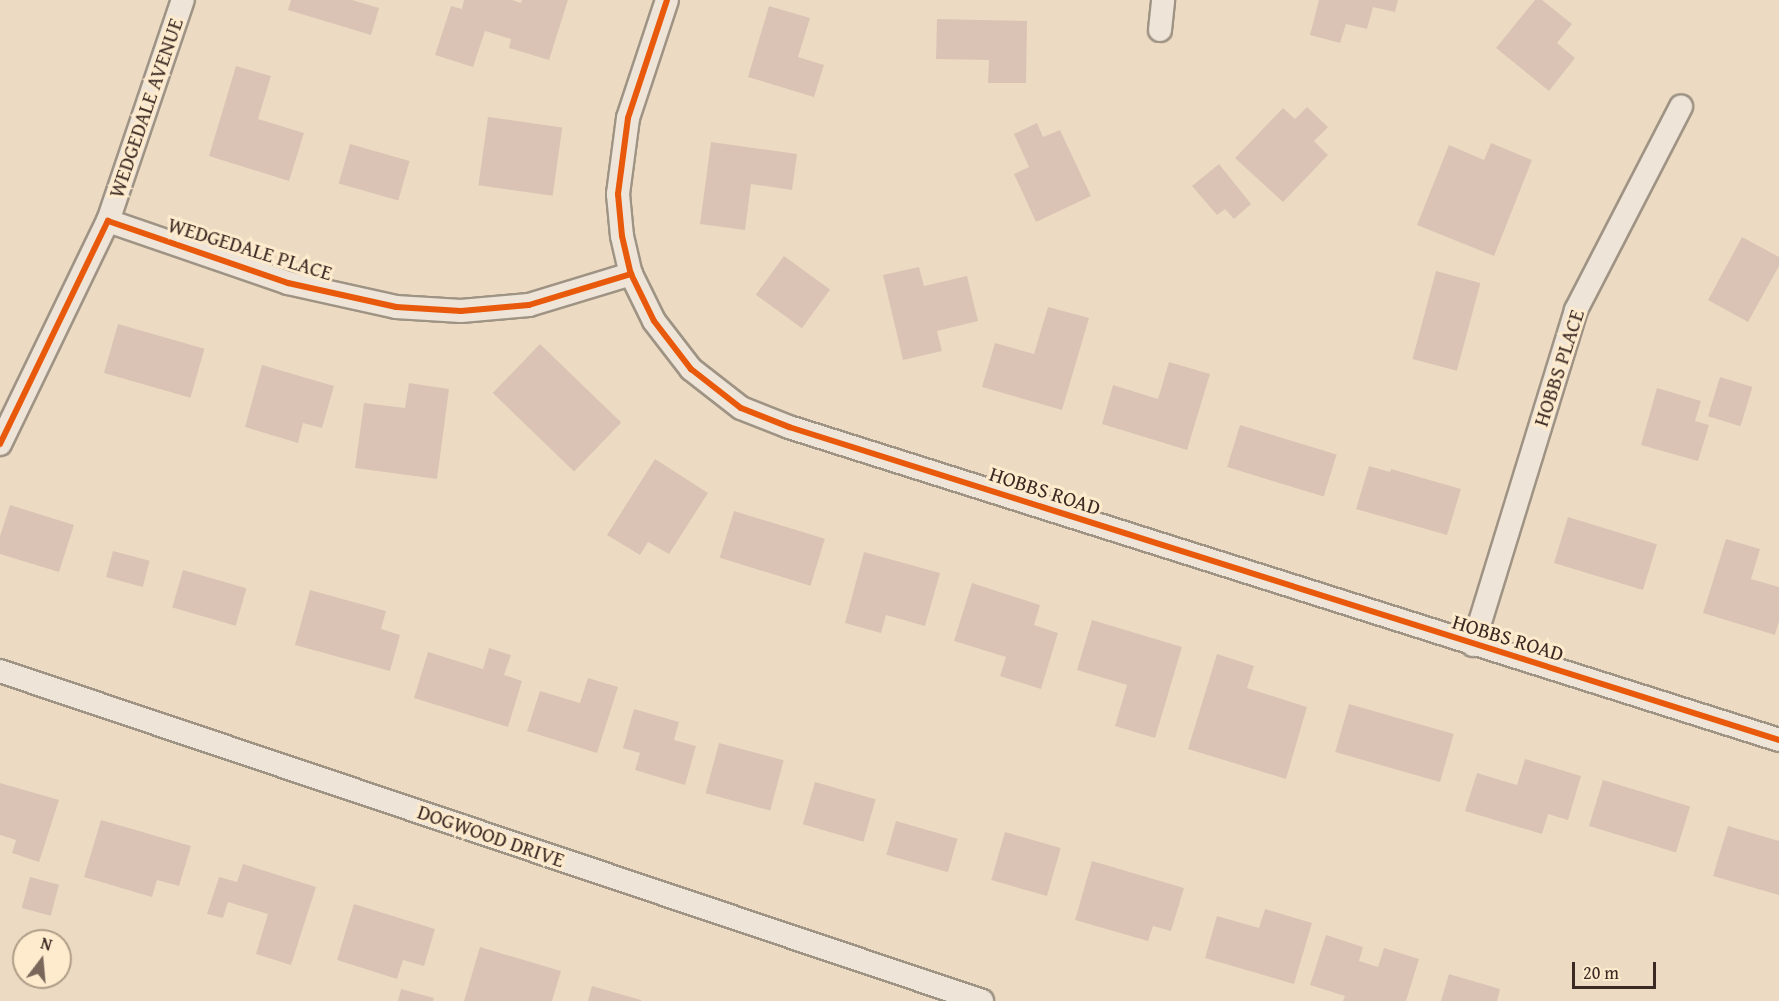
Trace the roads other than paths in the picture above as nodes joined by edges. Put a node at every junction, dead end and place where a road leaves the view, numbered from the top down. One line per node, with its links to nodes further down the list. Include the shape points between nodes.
1 (183, 0): 6 (street, WEDGEDALE AVENUE)
2 (667, 0): 7 (street, HOBBS ROAD, via 628,118 621,154 618,194)
3 (1163, 0): 4 (street)
4 (1160, 30)
5 (1682, 107): 9 (street, HOBBS PLACE, via 1576,310)
6 (108, 221): 7 (street, WEDGEDALE PLACE, via 288,283 396,307 461,311 529,305); 8 (street, WEDGEDALE AVENUE)
7 (631, 274): 9 (street, HOBBS ROAD, via 654,321 691,369 741,408 798,430)
8 (0, 444)
9 (1473, 645): 11 (street, HOBBS ROAD)
10 (0, 671): 12 (street, DOGWOOD DRIVE)
11 (1779, 740)
12 (982, 1001)

